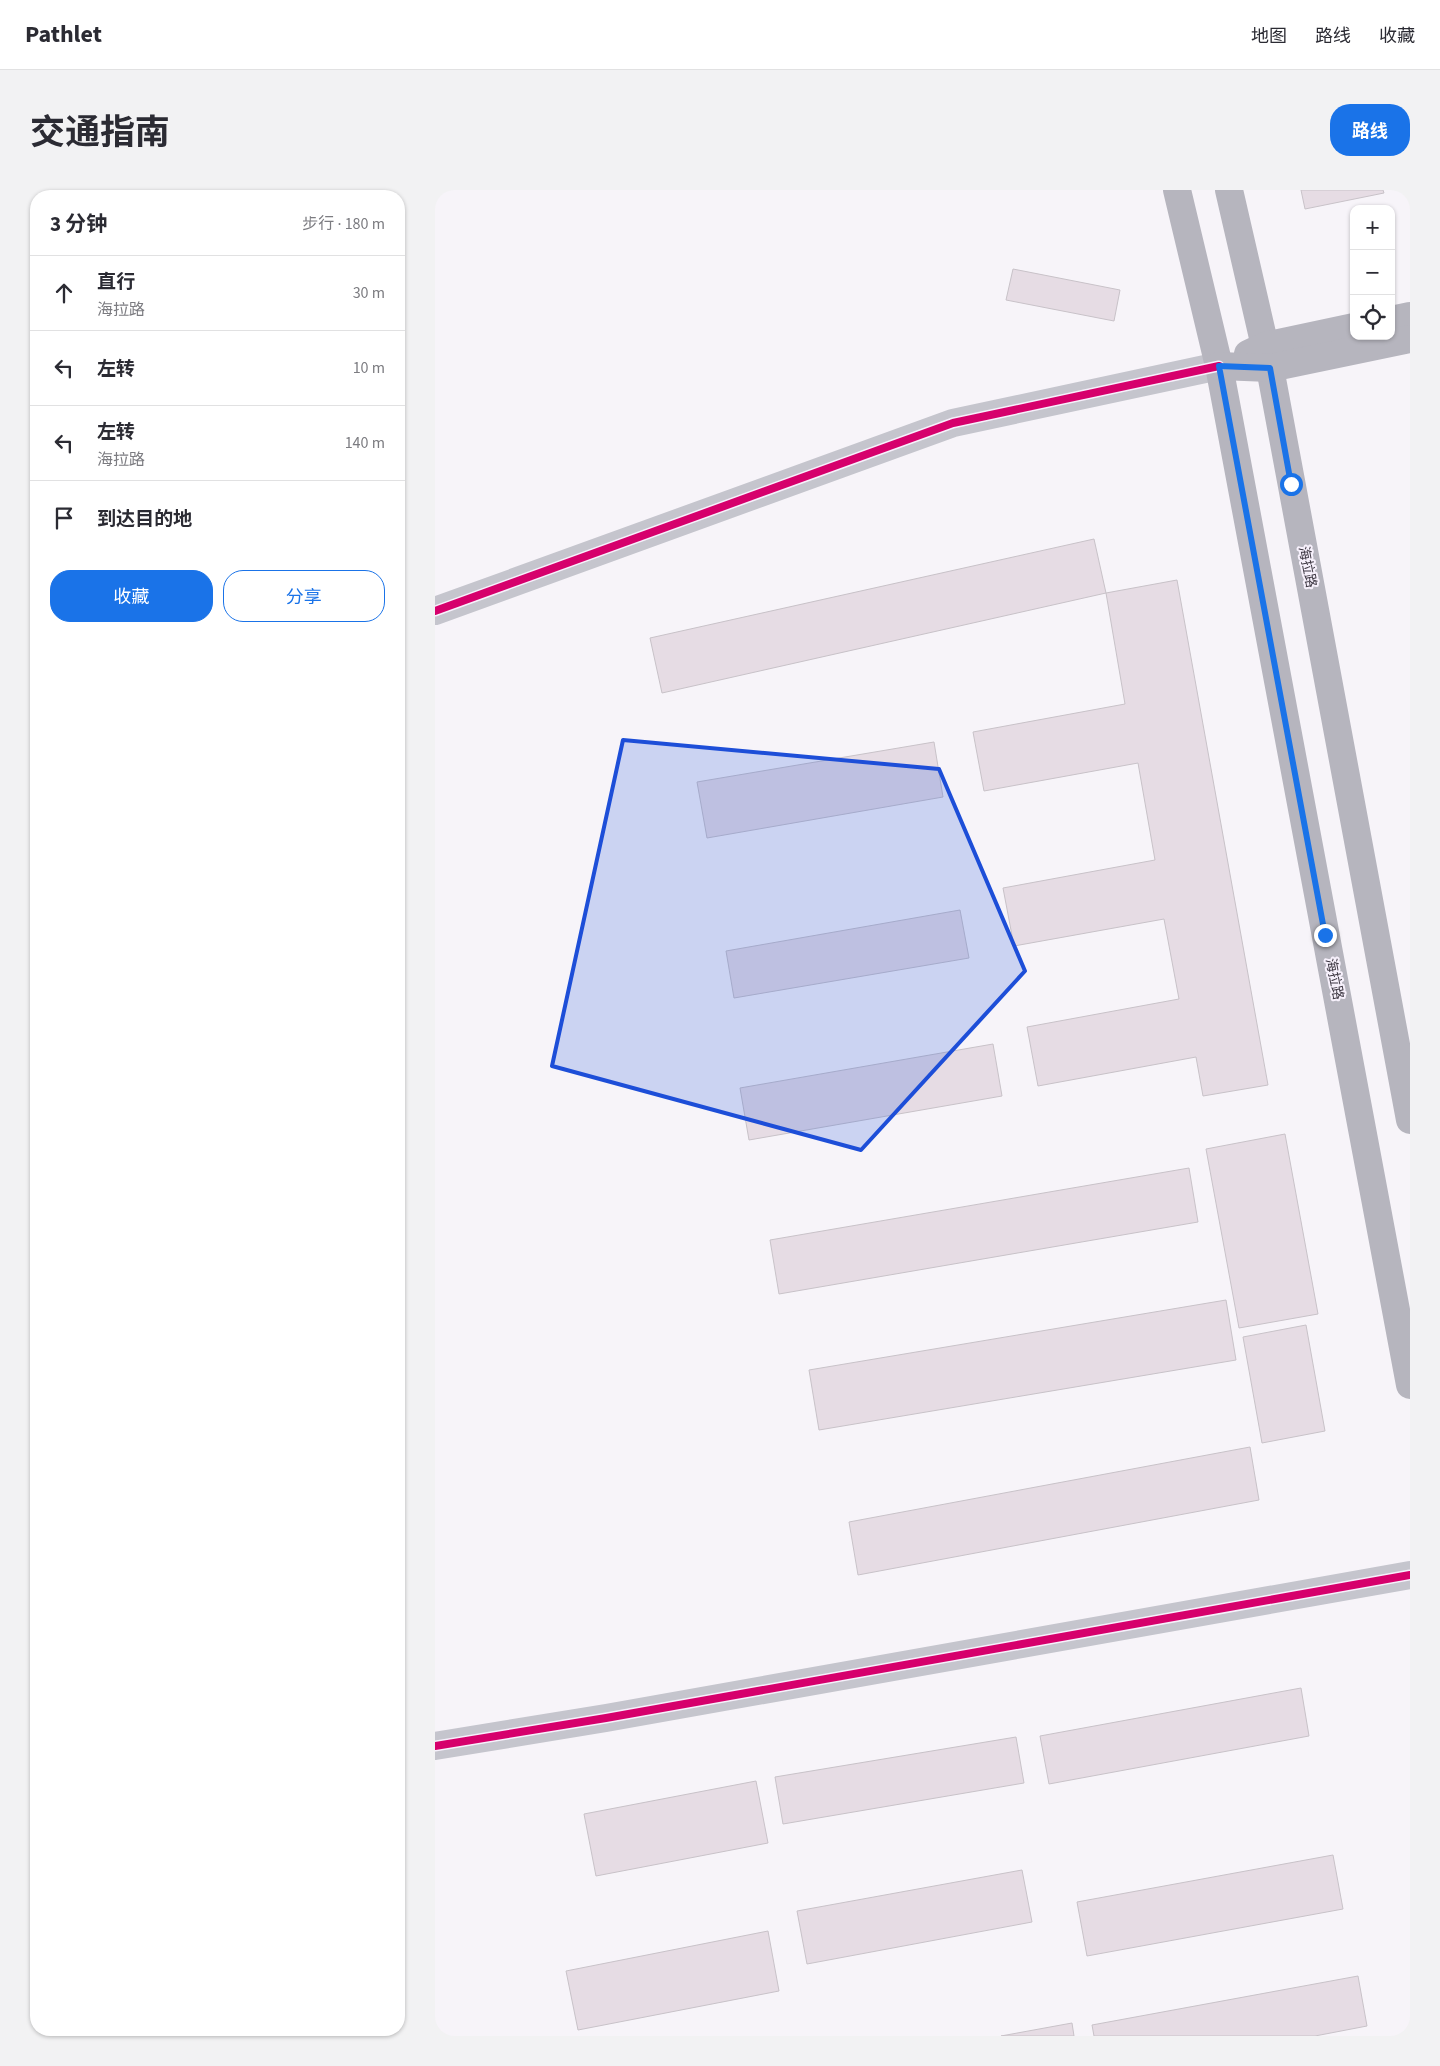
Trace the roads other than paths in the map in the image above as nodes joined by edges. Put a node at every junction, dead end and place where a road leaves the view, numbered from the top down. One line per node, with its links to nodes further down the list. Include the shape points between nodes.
1 (1177, 190): 8 (main road, 海拉路)
2 (1229, 190): 7 (main road, 海拉路)
3 (1410, 316): 4 (main road)
4 (1395, 319)
5 (1350, 329): 7 (main road)
6 (1410, 339): 7 (main road)
7 (1267, 357): 8 (main road); 10 (main road, 海拉路)
8 (1219, 366): 9 (street, via 953,423); 11 (main road, 海拉路)
9 (435, 611)
10 (1410, 1120)
11 (1410, 1385)
12 (1410, 1575): 13 (street)
13 (435, 1746)

